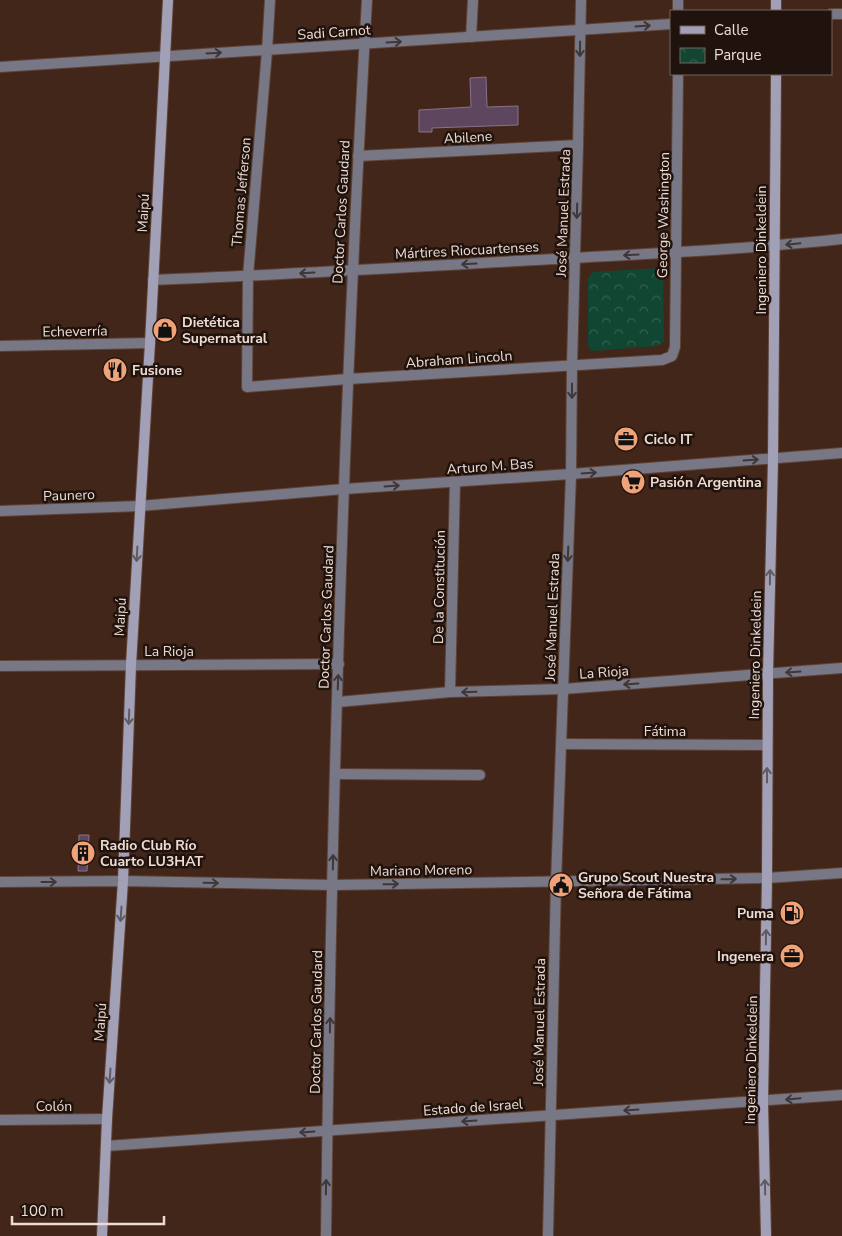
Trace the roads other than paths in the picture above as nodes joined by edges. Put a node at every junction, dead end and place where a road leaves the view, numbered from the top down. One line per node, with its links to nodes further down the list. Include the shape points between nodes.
1 (168, 0): 11 (main road, Maipú)
2 (270, 0): 10 (street, Thomas Jefferson)
3 (367, 0): 9 (street, Doctor Carlos Gaudard)
4 (473, 0): 8 (street)
5 (581, 0): 7 (street, José Manuel Estrada)
6 (670, 24): 7 (street, Sadi Carnot, one-way to 6)
7 (580, 31): 8 (street, Sadi Carnot); 15 (street, José Manuel Estrada, one-way to 15)
8 (471, 37): 9 (street, Sadi Carnot, one-way to 8)
9 (364, 43): 10 (street, Sadi Carnot); 16 (street, Doctor Carlos Gaudard)
10 (267, 51): 11 (street, Sadi Carnot, one-way to 10); 22 (street, Thomas Jefferson)
11 (165, 56): 12 (street, Sadi Carnot); 23 (main road, Maipú)
12 (0, 67)
13 (678, 75): 19 (street, George Washington)
14 (776, 75): 18 (main road, Ingeniero Dinkeldein)
15 (578, 146): 16 (street, Abilene); 20 (street, José Manuel Estrada, one-way to 20)
16 (358, 156): 21 (street, Doctor Carlos Gaudard)
17 (842, 239): 18 (street, Mártires Riocuartenses, one-way to 18)
18 (775, 246): 19 (street, Mártires Riocuartenses); 31 (main road, Ingeniero Dinkeldein)
19 (676, 252): 20 (street, Mártires Riocuartenses, one-way to 20); 26 (street, George Washington, via 675,347)
20 (575, 258): 21 (street, Mártires Riocuartenses, one-way to 21); 27 (street, José Manuel Estrada)
21 (352, 270): 22 (street, Mártires Riocuartenses, one-way to 22); 28 (street, Doctor Carlos Gaudard)
22 (248, 276): 23 (street, Mártires Riocuartenses); 29 (street, Thomas Jefferson)
23 (153, 280): 24 (main road, Maipú)
24 (150, 343): 25 (street, Echeverría); 35 (main road, Maipú)
25 (0, 346)
26 (672, 356): 27 (street, Abraham Lincoln, via 662,360)
27 (572, 366): 28 (street, Abraham Lincoln); 32 (street, José Manuel Estrada, one-way to 32)
28 (348, 379): 29 (street, Abraham Lincoln); 34 (street, Doctor Carlos Gaudard)
29 (247, 387)
30 (842, 453): 31 (street, Arturo M. Bas)
31 (772, 459): 32 (street, Arturo M. Bas, one-way to 31); 41 (main road, Ingeniero Dinkeldein, one-way to 31)
32 (572, 474): 33 (street, Arturo M. Bas); 42 (street, José Manuel Estrada, one-way to 42)
33 (455, 482): 34 (street, Arturo M. Bas, one-way to 33); 43 (street, De la Constitución)
34 (344, 489): 35 (street, Arturo M. Bas); 37 (street, Doctor Carlos Gaudard)
35 (140, 506): 36 (street, Paunero); 38 (main road, Maipú, one-way to 38)
36 (0, 511)
37 (339, 664): 38 (street, La Rioja); 44 (street, Doctor Carlos Gaudard, one-way to 37)
38 (131, 665): 39 (street, La Rioja); 51 (main road, Maipú, one-way to 51)
39 (0, 666)
40 (842, 668): 41 (street, La Rioja, one-way to 41)
41 (768, 674): 42 (street, La Rioja, one-way to 42); 46 (main road, Ingeniero Dinkeldein)
42 (563, 689): 43 (street, La Rioja, one-way to 43); 45 (street, José Manuel Estrada)
43 (450, 692): 44 (street, La Rioja)
44 (338, 702): 47 (street, Doctor Carlos Gaudard)
45 (562, 744): 46 (street, Fátima); 53 (street, José Manuel Estrada)
46 (767, 745): 50 (main road, Ingeniero Dinkeldein, one-way to 46)
47 (335, 774): 48 (street); 54 (street, Doctor Carlos Gaudard, one-way to 47)
48 (480, 775)
49 (842, 873): 50 (street, Mariano Moreno)
50 (768, 878): 53 (street, Mariano Moreno, one-way to 50); 56 (main road, Ingeniero Dinkeldein, one-way to 50)
51 (123, 881): 52 (street, Mariano Moreno, one-way to 51); 54 (street, Mariano Moreno, one-way to 54); 58 (main road, Maipú, one-way to 58)
52 (0, 882)
53 (556, 882): 54 (street, Mariano Moreno, one-way to 53); 57 (street, José Manuel Estrada)
54 (333, 885): 60 (street, Doctor Carlos Gaudard, one-way to 54)
55 (842, 1095): 56 (street, Estado de Israel, one-way to 56)
56 (763, 1102): 57 (street, Estado de Israel, one-way to 57); 65 (main road, Ingeniero Dinkeldein, one-way to 56)
57 (550, 1116): 60 (street, Estado de Israel, one-way to 60); 64 (street, José Manuel Estrada)
58 (107, 1119): 59 (street, Colón); 61 (main road, Maipú)
59 (0, 1120)
60 (327, 1131): 61 (street, Estado de Israel, one-way to 61); 63 (street, Doctor Carlos Gaudard, one-way to 60)
61 (106, 1146): 62 (main road, Maipú)
62 (102, 1236)
63 (326, 1236)
64 (548, 1236)
65 (766, 1236)

